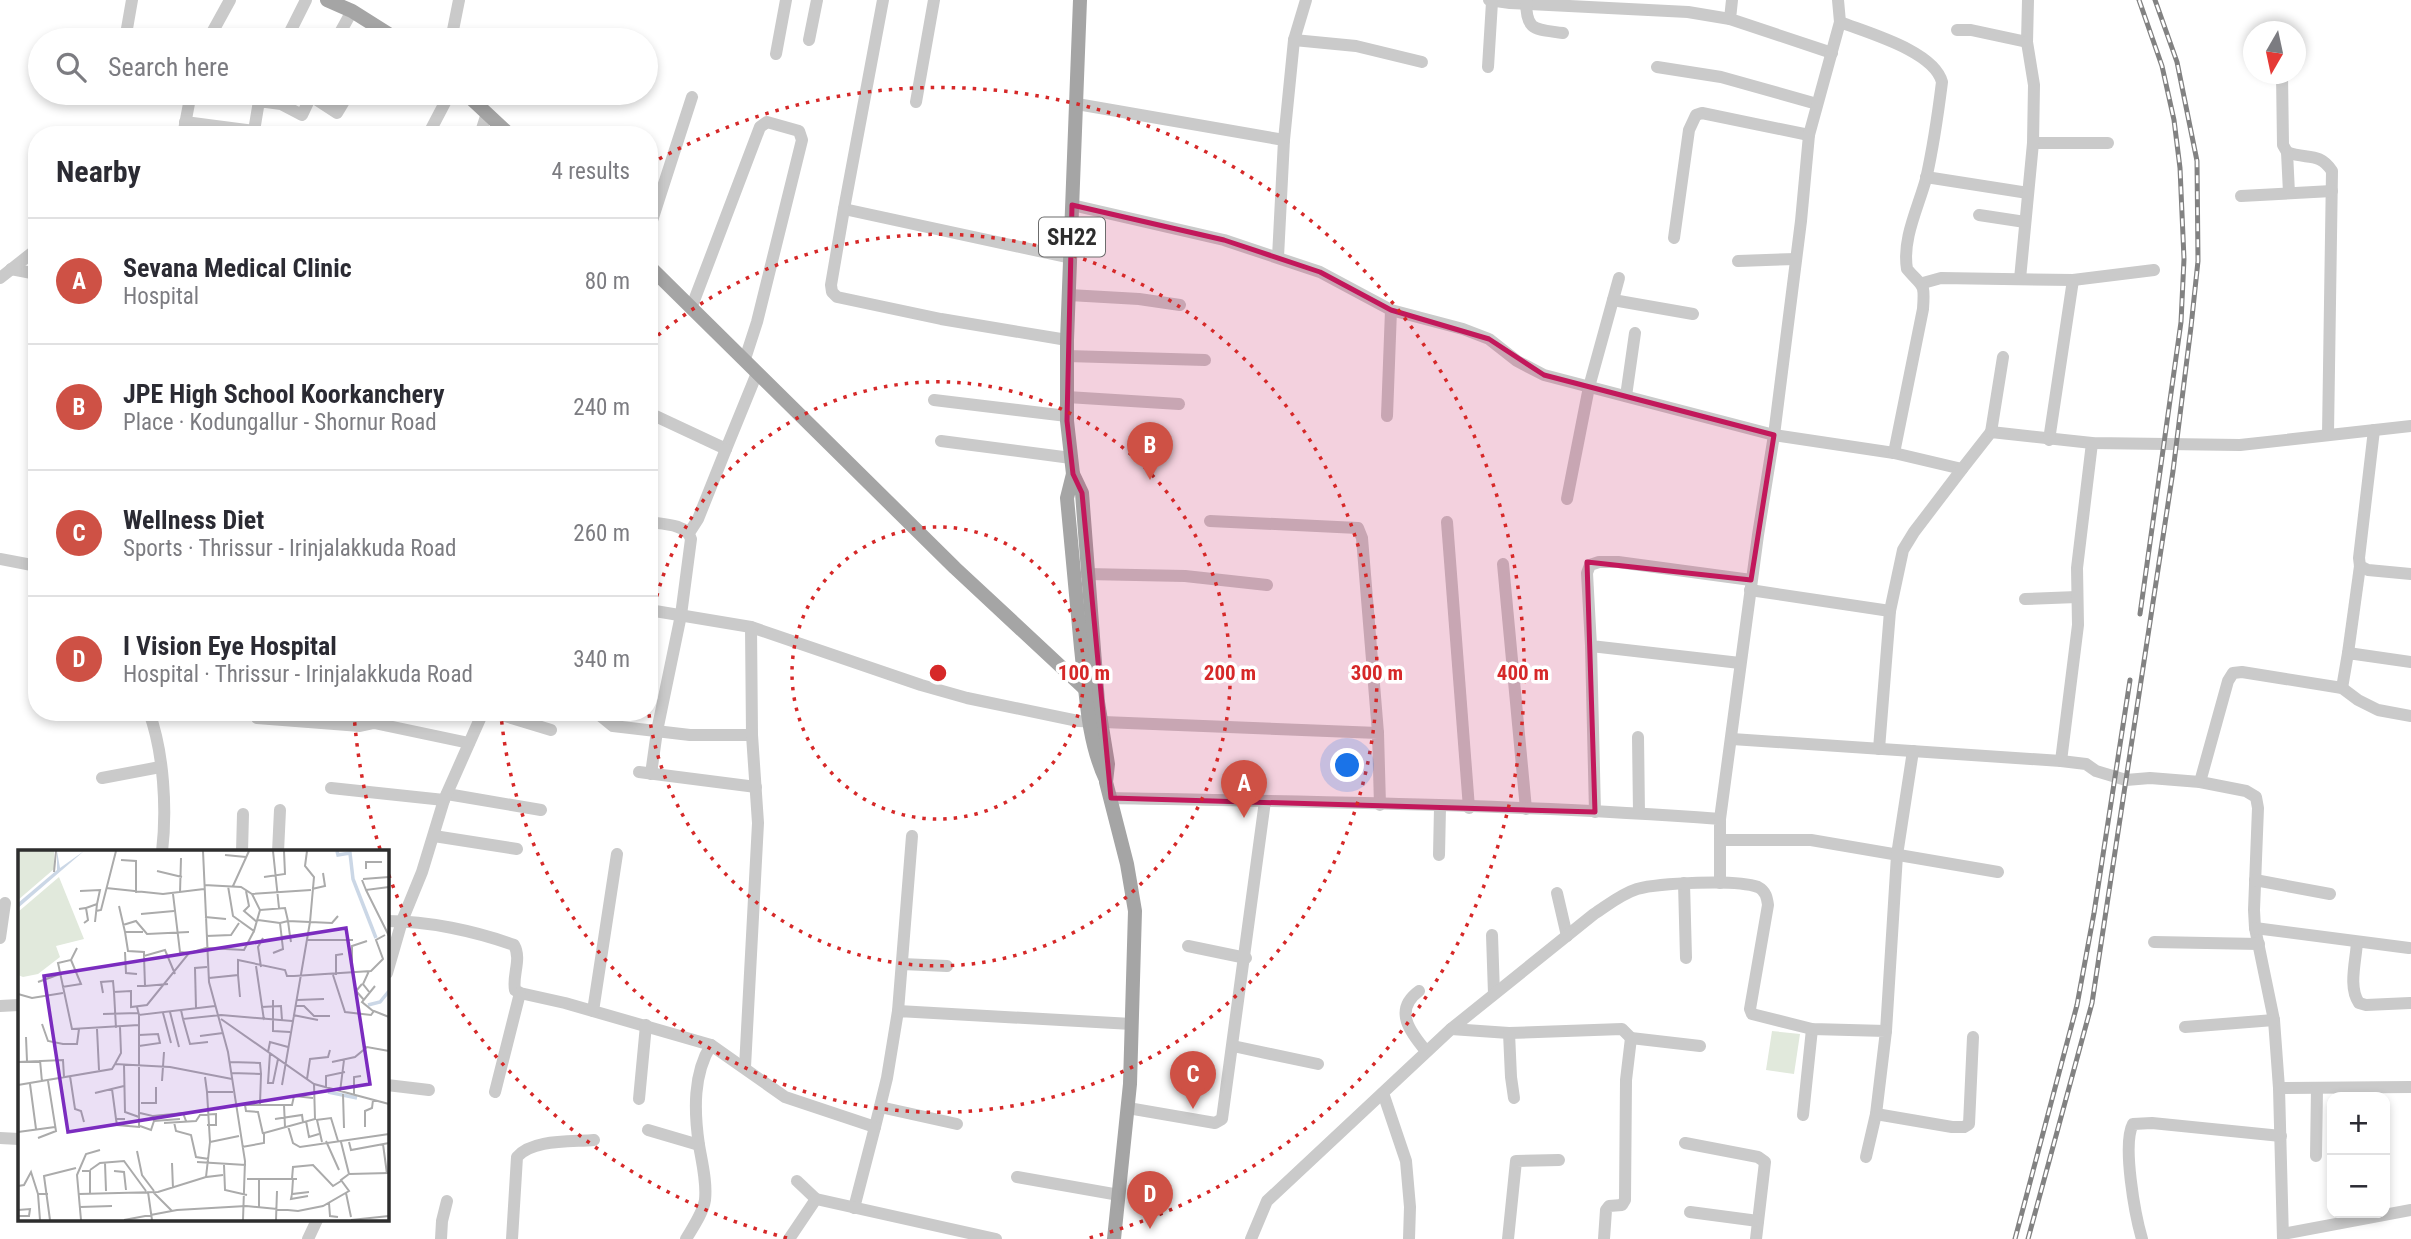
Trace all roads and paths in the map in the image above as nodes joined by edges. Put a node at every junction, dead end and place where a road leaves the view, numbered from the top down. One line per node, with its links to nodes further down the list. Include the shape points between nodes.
1 (132, 0): 21 (street)
2 (230, 0): 22 (street)
3 (306, 0): 23 (street)
4 (327, 0): 18 (main road)
5 (459, 0): 26 (street)
6 (786, 0): 33 (street)
7 (817, 0): 29 (street)
8 (883, 0): 68 (street)
9 (934, 0): 39 (street)
10 (1073, 0): 11 (street)
11 (1080, 0): 40 (main road, SH22)
12 (1306, 0): 30 (street)
13 (1732, 0): 19 (street)
14 (1838, 0): 20 (street)
15 (2028, 0): 31 (street)
16 (1491, 1): 17 (street); 35 (street)
17 (1526, 2): 19 (street); 28 (street, via 1531,25)
18 (352, 11): 24 (street); 25 (main road)
19 (1730, 19): 32 (street)
20 (1840, 22): 32 (street); 61 (street, via 1903,47 1940,74 1941,96)
21 (127, 28)
22 (215, 28)
23 (292, 28)
24 (343, 28)
25 (379, 28)
26 (453, 28)
27 (1957, 30): 31 (street)
28 (1563, 33)
29 (809, 40)
30 (1294, 40): 34 (street, via 1356,46); 57 (street)
31 (2027, 42): 58 (street, via 2034,85)
32 (1832, 53): 41 (street)
33 (776, 54)
34 (1422, 62)
35 (1488, 67)
36 (1657, 67): 41 (street, via 1721,77)
37 (2281, 84): 60 (street)
38 (692, 97): 66 (street)
39 (916, 102)
40 (1077, 104): 57 (street); 67 (main road, SH22)
41 (1817, 104): 56 (street)
42 (189, 105): 51 (street)
43 (258, 105): 52 (street)
44 (283, 105): 45 (street, via 302,115)
45 (307, 105)
46 (326, 105): 47 (street, via 337,113)
47 (342, 105)
48 (444, 105): 53 (street)
49 (478, 105): 50 (main road)
50 (487, 113): 54 (street); 55 (main road)
51 (184, 126)
52 (255, 126)
53 (433, 126)
54 (483, 126)
55 (501, 126)
56 (1809, 135): 71 (street, via 1696,115 1689,131); 75 (street)
57 (1284, 140): 73 (street)
58 (2033, 143): 59 (street); 63 (street)
59 (2108, 143)
60 (2287, 152): 62 (street, via 2326,161 2332,170); 64 (street)
61 (1926, 177): 63 (street); 85 (street, via 1905,259 1907,269)
62 (2333, 191): 64 (street); 110 (street)
63 (2028, 192): 70 (street)
64 (2289, 193): 65 (street)
65 (2241, 196)
66 (658, 202)
67 (1072, 205): 73 (street); 74 (main road, SH22)
68 (844, 209): 74 (street); 93 (street, via 831,285 837,297)
69 (1979, 215): 70 (street)
70 (2025, 222): 83 (street)
71 (1674, 238)
72 (28, 256): 77 (street)
73 (1278, 257): 90 (street, via 1320,272)
74 (1071, 258): 86 (main road, SH22)
75 (1796, 258): 76 (street); 111 (street)
76 (1738, 261)
77 (11, 269): 79 (street); 81 (street)
78 (2154, 270): 84 (street)
79 (28, 272)
80 (658, 274): 89 (main road)
81 (0, 278)
82 (1619, 278): 87 (street)
83 (2020, 279): 84 (street); 85 (street, via 1941,278)
84 (2073, 280): 112 (street)
85 (1923, 283): 116 (street, via 1923,309)
86 (1069, 295): 88 (street); 93 (main road, SH22)
87 (1614, 300): 91 (street); 99 (street)
88 (1180, 305)
89 (692, 306): 96 (main road); 96 (street, via 760,127 767,122 799,131 802,140)
90 (1391, 310): 99 (street, via 1489,339 1544,375); 105 (street)
91 (1693, 314)
92 (1635, 333): 100 (street)
93 (1068, 340): 94 (main road, SH22)
94 (1068, 356): 97 (street); 101 (main road, SH22)
95 (2003, 357): 109 (street)
96 (745, 359): 98 (main road)
97 (1205, 360)
98 (757, 373): 115 (street); 144 (main road)
99 (1589, 387): 100 (street); 120 (street)
100 (1626, 396): 111 (street)
101 (1067, 397): 103 (street); 104 (main road, SH22)
102 (934, 400): 104 (street)
103 (1179, 404)
104 (1067, 416): 117 (main road, SH22)
105 (1387, 416)
106 (658, 417): 115 (street)
107 (2411, 426): 108 (street)
108 (2374, 430): 110 (street); 128 (street)
109 (1991, 432): 112 (street); 118 (street)
110 (2328, 434): 114 (street, via 2240,445)
111 (1774, 435): 116 (street); 132 (street)
112 (2049, 440): 114 (street)
113 (941, 441): 117 (street)
114 (2092, 443): 133 (street)
115 (726, 449): 124 (street)
116 (1894, 453): 118 (street)
117 (1071, 458): 119 (main road, SH22)
118 (1962, 469): 136 (street, via 1903,550)
119 (1073, 474): 129 (main road, SH22, via 1082,493); 144 (main road, via 1067,498)
120 (1567, 499)
121 (1210, 521): 154 (street, via 1358,528)
122 (1447, 522): 172 (street)
123 (658, 524): 124 (street)
124 (689, 533): 137 (street)
125 (0, 559): 126 (street)
126 (28, 564)
127 (1503, 564): 173 (street)
128 (2360, 566): 130 (street); 140 (street)
129 (1086, 574): 131 (street, via 1185,576); 151 (main road, SH22, via 1098,702)
130 (2411, 574)
131 (1267, 585)
132 (1751, 585): 136 (street); 139 (street, via 1618,562 1590,565); 142 (street)
133 (2077, 597): 134 (street); 161 (street, via 2078,625)
134 (2025, 599)
135 (658, 611): 137 (street)
136 (1890, 611): 159 (street)
137 (681, 615): 138 (street); 153 (street)
138 (751, 627): 151 (street, via 967,698); 155 (street)
139 (1591, 646): 142 (street); 176 (street)
140 (2348, 653): 141 (street); 143 (street)
141 (2411, 662)
142 (1740, 663): 157 (street)
143 (2342, 688): 145 (street, via 2378,710); 164 (street, via 2233,673)
144 (1086, 691): 151 (main road)
145 (2411, 716)
146 (151, 721): 162 (street)
147 (296, 721): 158 (street, via 374,723)
148 (479, 721): 158 (street)
149 (522, 721): 152 (street)
150 (605, 721): 153 (street)
151 (1089, 722): 154 (street); 168 (main road)
152 (551, 730)
153 (657, 731): 155 (street); 165 (street, via 645,773)
154 (1378, 733): 170 (street)
155 (752, 735): 165 (street)
156 (1638, 737): 177 (street)
157 (1731, 739): 159 (street); 179 (street)
158 (469, 743): 167 (street)
159 (1879, 749): 160 (street)
160 (1913, 751): 161 (street); 189 (street)
161 (2061, 761): 164 (street, via 2085,764 2126,780)
162 (160, 767): 163 (street); 184 (street, via 165,812)
163 (102, 778)
164 (2200, 782): 191 (street, via 2256,797)
165 (756, 787): 236 (street)
166 (331, 788): 167 (street)
167 (446, 797): 175 (street); 180 (street)
168 (1111, 798): 169 (street); 222 (main road, via 1135,911)
169 (1265, 801): 170 (street); 208 (street)
170 (1380, 805): 171 (street)
171 (1440, 807): 172 (street); 188 (street)
172 (1469, 808): 173 (street)
173 (1526, 809): 176 (street)
174 (280, 810): 186 (street)
175 (541, 810)
176 (1595, 812): 177 (street)
177 (1639, 813): 179 (street)
178 (243, 814): 185 (street)
179 (1720, 819): 182 (street)
180 (434, 836): 183 (street); 198 (street)
181 (912, 836): 210 (street)
182 (1720, 840): 189 (street, via 1811,840); 193 (street)
183 (517, 849)
184 (162, 850)
185 (242, 850)
186 (278, 850)
187 (617, 854): 219 (street)
188 (1439, 855)
189 (1897, 855): 190 (street); 227 (street)
190 (1998, 872)
191 (2255, 880): 195 (street); 199 (street)
192 (1684, 883): 193 (street); 201 (street, via 1620,896); 209 (street)
193 (1720, 883): 226 (street, via 1766,893 1752,1014)
194 (1558, 893): 201 (street)
195 (2330, 894)
196 (2, 903): 202 (street)
197 (388, 921): 198 (street)
198 (402, 921): 212 (street); 214 (street, via 513,945 518,955 513,985)
199 (2255, 928): 204 (street); 205 (street)
200 (1492, 935): 215 (street)
201 (1567, 936): 215 (street)
202 (0, 938)
203 (2154, 942): 205 (street)
204 (2357, 943): 207 (street); 216 (street, via 2353,986 2359,1003)
205 (2259, 944): 221 (street)
206 (1188, 946): 208 (street)
207 (2409, 948)
208 (1246, 958): 232 (street)
209 (1686, 958)
210 (902, 964): 211 (street); 220 (street)
211 (947, 966)
212 (388, 970)
213 (1419, 991): 234 (street, via 1409,998 1405,1011 1409,1031)
214 (520, 993): 219 (street); 242 (street)
215 (1494, 994): 225 (street)
216 (2410, 1003)
217 (18, 1005): 218 (street)
218 (0, 1006)
219 (593, 1011): 223 (street)
220 (898, 1011): 222 (street); 246 (street)
221 (2274, 1020): 224 (street); 239 (street)
222 (1132, 1024): 247 (main road)
223 (646, 1025): 231 (street); 245 (street)
224 (2185, 1027)
225 (1451, 1029): 228 (street); 234 (street)
226 (1812, 1029): 227 (street); 249 (street)
227 (1886, 1031): 248 (street)
228 (1509, 1034): 230 (street, via 1622,1029); 244 (street)
229 (1973, 1037): 248 (street, via 1971,1118 1964,1128)
230 (1630, 1038): 233 (street); 283 (street, via 1625,1200 1606,1210)
231 (711, 1045): 236 (street); 258 (street, via 698,1072)
232 (1233, 1046): 235 (street); 247 (street, via 1222,1119 1215,1123)
233 (1700, 1046)
234 (1426, 1051): 243 (street)
235 (1318, 1064)
236 (745, 1068): 251 (street, via 785,1097)
237 (388, 1085): 241 (street)
238 (2411, 1087): 240 (street)
239 (2279, 1088): 240 (street); 253 (street)
240 (2317, 1088): 259 (street)
241 (429, 1090)
242 (495, 1092)
243 (1383, 1093): 280 (street, via 1268,1201); 281 (street, via 1406,1161)
244 (1514, 1098)
245 (639, 1099)
246 (880, 1107): 250 (street); 251 (street)
247 (1128, 1108): 264 (main road)
248 (1876, 1114): 260 (street)
249 (1803, 1115)
250 (957, 1124)
251 (876, 1126): 267 (street)
252 (648, 1130): 258 (street)
253 (2281, 1136): 272 (street); 285 (street, via 2133,1124 2128,1146)
254 (0, 1139): 255 (street)
255 (18, 1139)
256 (594, 1140): 275 (street, via 523,1149 515,1172)
257 (1685, 1143): 270 (street, via 1765,1162)
258 (699, 1145): 276 (street, via 705,1201)
259 (2316, 1156)
260 (1866, 1157)
261 (1559, 1160): 282 (street, via 1516,1161)
262 (1017, 1177): 264 (street)
263 (797, 1181): 265 (street)
264 (1119, 1195): 279 (main road)
265 (816, 1199): 267 (street); 277 (street)
266 (447, 1200): 274 (street)
267 (853, 1208): 278 (street)
268 (2411, 1210): 272 (street)
269 (1690, 1212): 270 (street)
270 (1758, 1220): 284 (street)
271 (316, 1222): 273 (street)
272 (2283, 1237)
273 (308, 1239)
274 (441, 1239)
275 (512, 1239)
276 (686, 1239)
277 (789, 1239)
278 (996, 1239)
279 (1114, 1239)
280 (1251, 1239)
281 (1409, 1239)
282 (1508, 1239)
283 (1604, 1239)
284 (1756, 1239)
285 (2142, 1239)

